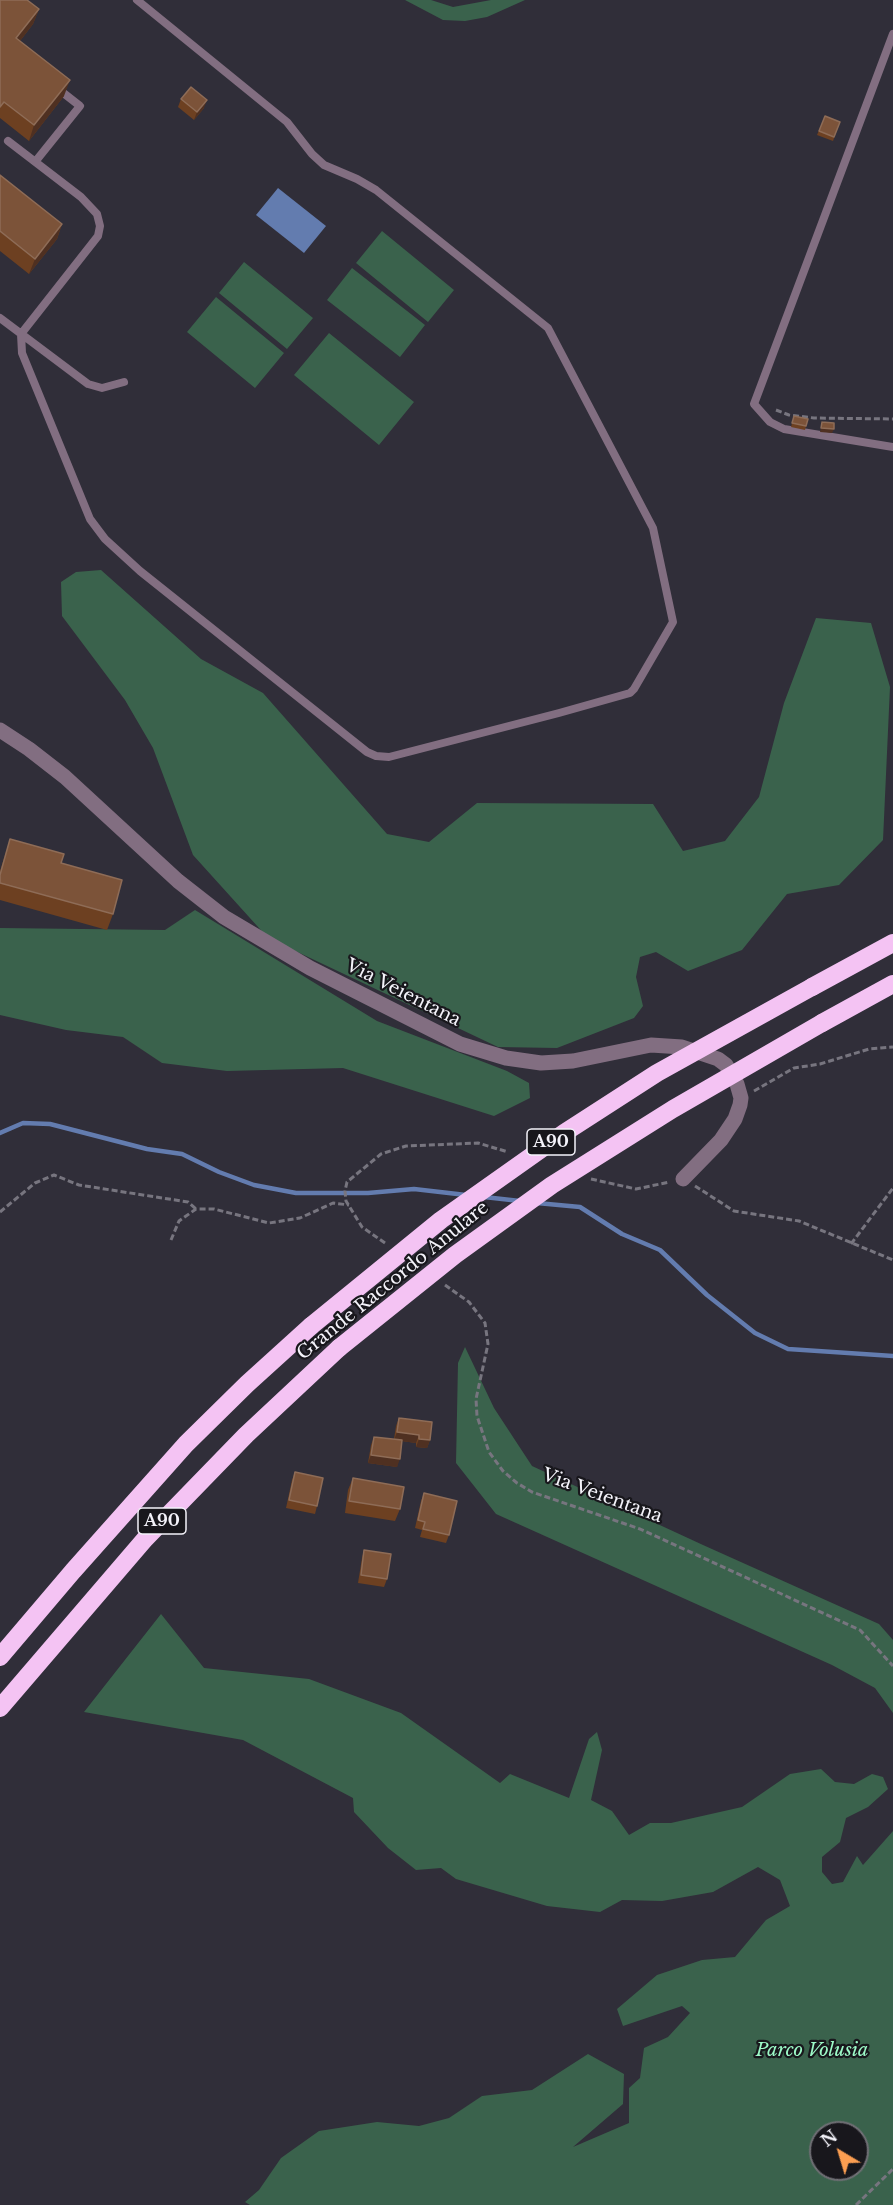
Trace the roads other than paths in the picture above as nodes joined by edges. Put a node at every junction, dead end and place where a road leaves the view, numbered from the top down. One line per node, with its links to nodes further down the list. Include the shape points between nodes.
1 (137, 0): 7 (lane, via 287,122 324,165 376,190 548,328 653,528 673,616 670,630 630,693 389,757 372,755 140,571 97,529 84,507 22,353)
2 (893, 34): 9 (lane, via 754,404 770,422 784,429)
3 (54, 86): 5 (lane, via 80,106)
4 (8, 141): 5 (lane)
5 (35, 162): 7 (lane, via 81,197 97,214 100,226 98,236)
6 (0, 318): 7 (lane)
7 (21, 334): 8 (lane, via 88,384 102,388)
8 (124, 382)
9 (893, 447)
10 (0, 730): 13 (street, Via Veientana, via 70,781 178,881 224,917 310,968 460,1044 496,1056 541,1063 644,1045 682,1047 718,1059 734,1077 741,1098 735,1119 702,1162)
11 (893, 943): 14 (highway, Grande Raccordo Anulare / A90, bridge, via 657,1073 564,1133 433,1227 311,1326 186,1444)
12 (893, 984): 15 (highway, Grande Raccordo Anulare / A90, bridge, via 682,1103 560,1179 455,1255 339,1348 246,1435 152,1532)
13 (683, 1179)
14 (0, 1657)
15 (0, 1708)

